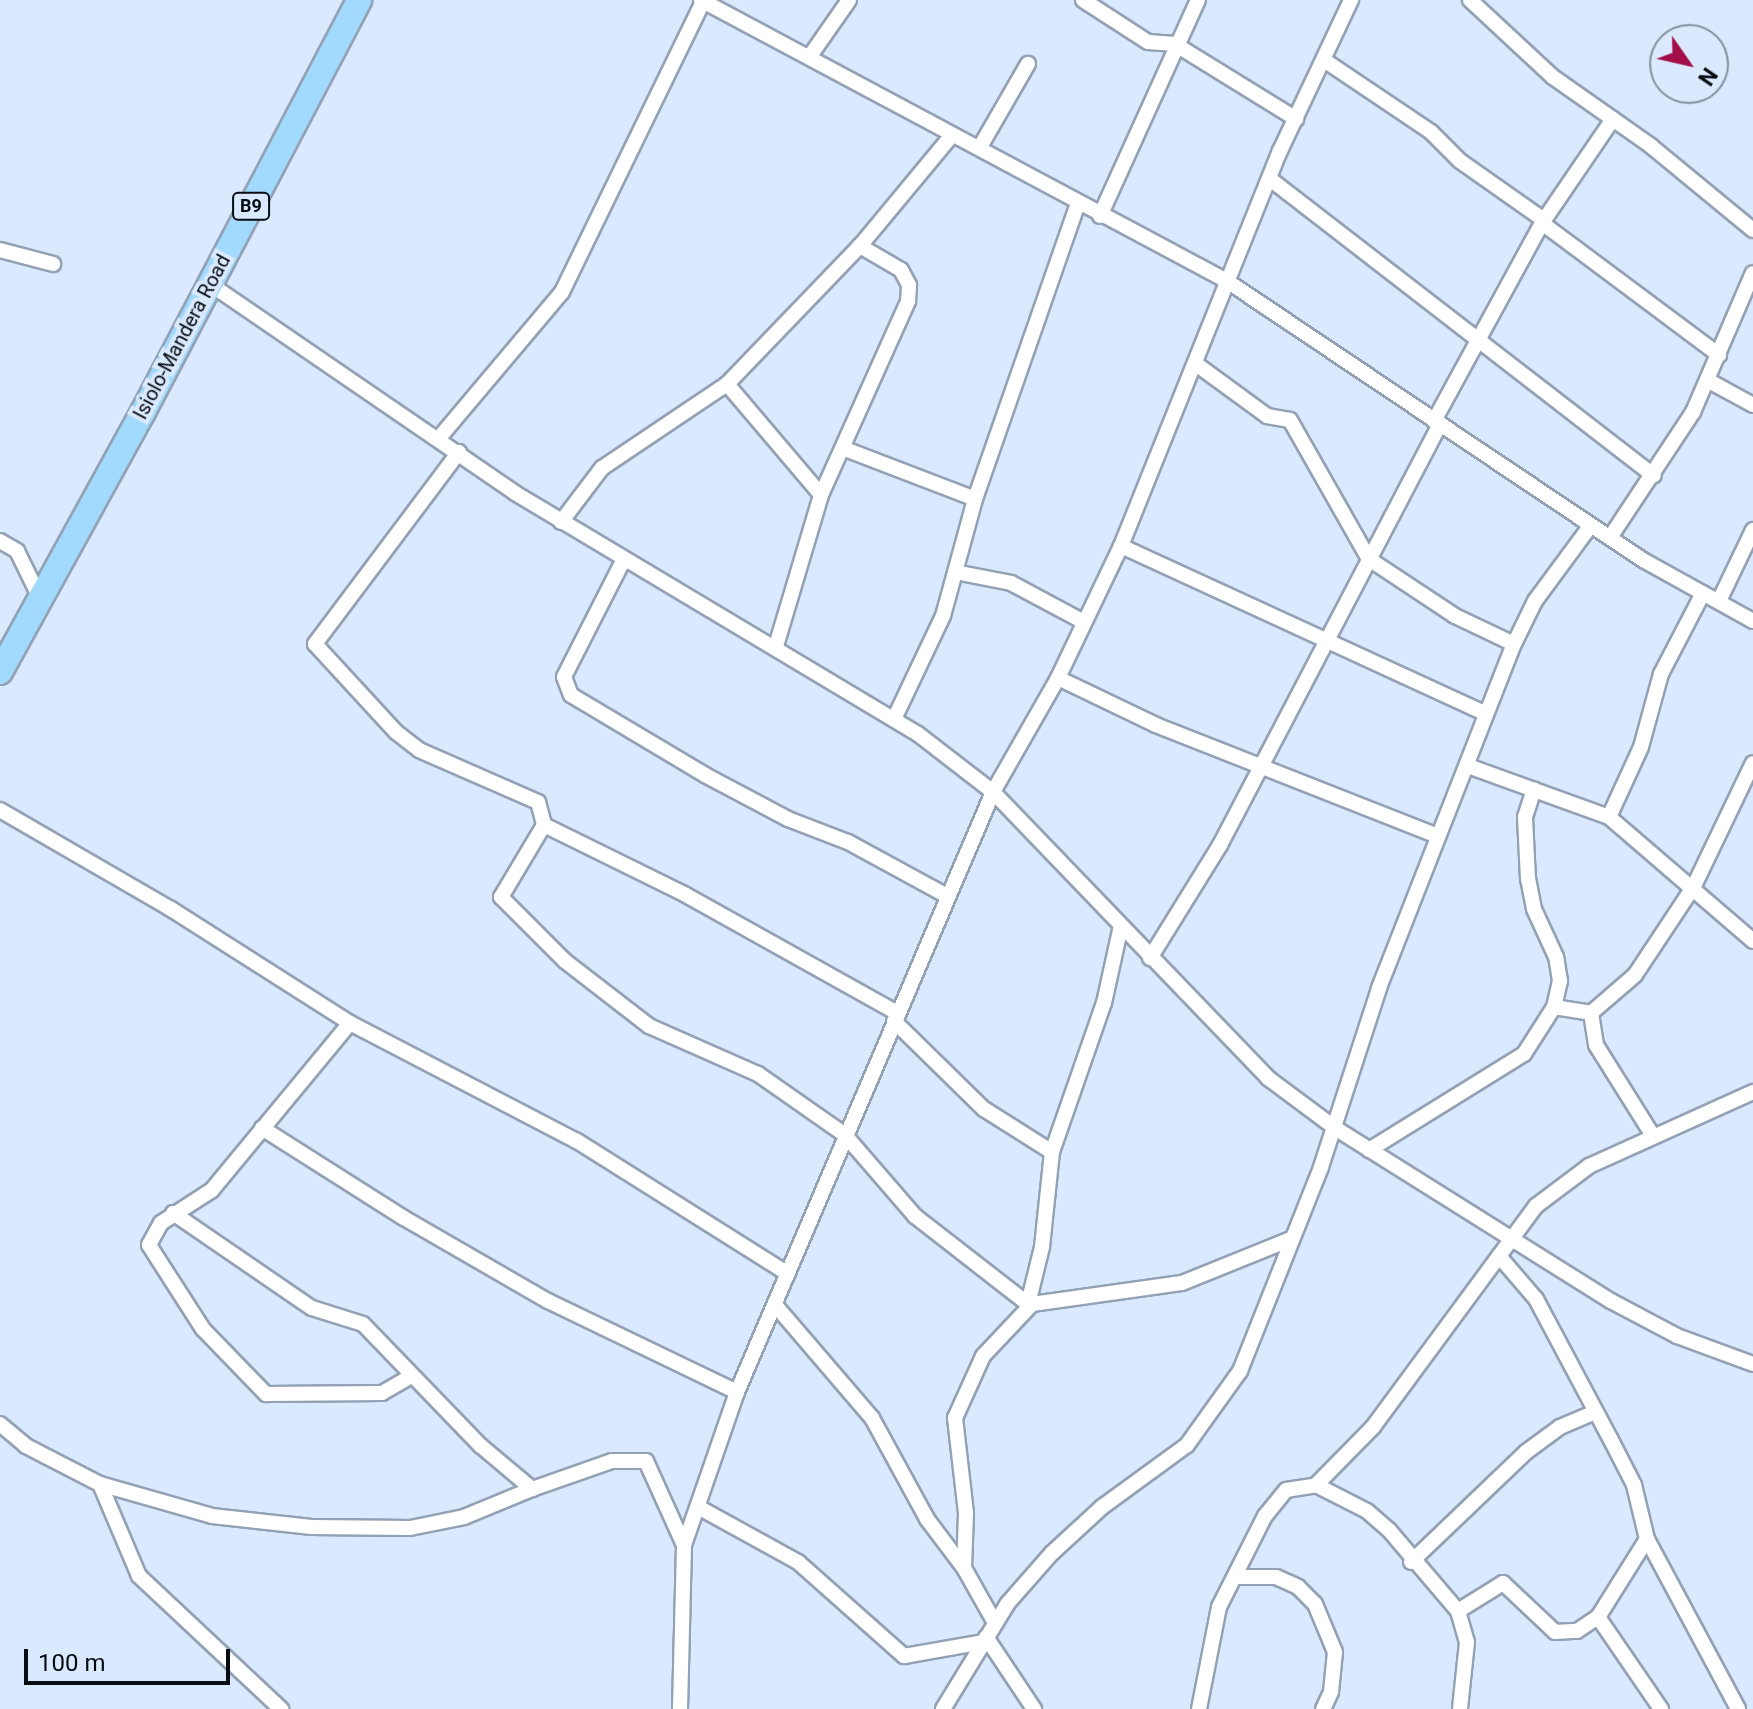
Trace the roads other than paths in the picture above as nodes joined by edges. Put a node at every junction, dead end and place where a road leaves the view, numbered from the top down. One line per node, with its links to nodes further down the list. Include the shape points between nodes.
1 (359, 0): 26 (highway, Isiolo-Mandera Road / B9)
2 (702, 0): 9 (street); 34 (street, via 562,292)
3 (849, 0): 9 (street)
4 (1083, 0): 8 (street, via 1148,42)
5 (1198, 0): 8 (street)
6 (1351, 0): 10 (street)
7 (1470, 0): 13 (street, via 1553,77)
8 (1178, 45): 12 (street); 18 (street)
9 (810, 56): 14 (street)
10 (1324, 60): 12 (street); 19 (street, via 1431,132 1460,161)
11 (1028, 64): 15 (street)
12 (1296, 119): 16 (street)
13 (1613, 119): 19 (street); 20 (street)
14 (952, 135): 15 (street); 21 (street)
15 (980, 147): 17 (street)
16 (1270, 179): 25 (street); 27 (street)
17 (1078, 203): 18 (street); 39 (street)
18 (1100, 216): 25 (street)
19 (1543, 221): 27 (street); 28 (street)
20 (1753, 230)
21 (860, 246): 31 (street); 35 (street, via 901,270 909,291)
22 (0, 250): 23 (street)
23 (53, 264)
24 (1753, 273): 28 (street)
25 (1227, 281): 29 (street); 33 (street)
26 (210, 284): 34 (street); 50 (highway, Isiolo-Mandera Road / B9)
27 (1478, 336): 33 (street); 37 (street)
28 (1719, 355): 30 (street)
29 (1196, 364): 45 (street); 47 (street, via 1267,416 1290,420)
30 (1709, 381): 32 (street); 37 (street)
31 (727, 384): 38 (street); 40 (street, via 602,468)
32 (1753, 405)
33 (1437, 423): 41 (street); 47 (street)
34 (439, 438): 36 (street)
35 (845, 449): 38 (street); 39 (street)
36 (459, 452): 40 (street); 68 (street, via 315,644 396,732 439,762 538,802)
37 (1654, 476): 43 (street)
38 (821, 495): 56 (street)
39 (975, 499): 48 (street)
40 (561, 522): 46 (street)
41 (1591, 525): 43 (street); 55 (street, via 1535,601)
42 (1753, 530): 51 (street)
43 (1611, 536): 49 (street)
44 (0, 541): 50 (street, via 17,551)
45 (1121, 546): 53 (street); 54 (street)
46 (624, 559): 56 (street); 71 (street, via 564,677 571,695 719,783 788,819 848,842)
47 (1369, 559): 54 (street); 55 (street, via 1455,616)
48 (955, 572): 53 (street, via 1011,583); 60 (street, via 934,636)
49 (1703, 593): 51 (street); 67 (street, via 1661,674 1641,747)
50 (40, 598): 57 (highway, Isiolo-Mandera Road / B9)
51 (1719, 601): 52 (street)
52 (1753, 621)
53 (1084, 622): 58 (street)
54 (1327, 643): 59 (street); 63 (street)
55 (1514, 644): 59 (street)
56 (776, 646): 60 (street)
57 (0, 672)
58 (1058, 678): 63 (street); 65 (street)
59 (1486, 714): 62 (street)
60 (895, 717): 65 (street)
61 (1753, 763): 70 (street)
62 (1468, 766): 64 (street); 69 (street)
63 (1261, 767): 69 (street); 74 (street)
64 (1534, 789): 67 (street); 75 (street, via 1525,817 1528,879 1534,909 1556,957 1560,981)
65 (993, 792): 71 (street); 72 (street)
66 (0, 810): 78 (street, via 171,909)
67 (1609, 817): 70 (street)
68 (544, 825): 77 (street, via 686,895); 82 (street, via 502,891 505,902 565,961 638,1020 758,1074)
69 (1438, 836): 81 (street, via 1379,988)
70 (1694, 886): 73 (street); 76 (street, via 1635,975)
71 (947, 896): 77 (street)
72 (1120, 930): 74 (street); 85 (street, via 1104,1003)
73 (1753, 941)
74 (1150, 958): 81 (street, via 1268,1078)
75 (1554, 1007): 76 (street); 84 (street, via 1524,1054)
76 (1591, 1013): 83 (street, via 1596,1045)
77 (895, 1017): 82 (street); 85 (street, via 984,1109)
78 (350, 1023): 80 (street); 90 (street, via 577,1141)
79 (1753, 1092): 83 (street)
80 (262, 1128): 86 (street, via 212,1190); 95 (street, via 404,1218 560,1307)
81 (1335, 1128): 84 (street); 87 (street)
82 (845, 1135): 90 (street); 91 (street, via 915,1216)
83 (1653, 1136): 88 (street, via 1563,1183)
84 (1369, 1150): 88 (street)
85 (1052, 1152): 91 (street)
86 (173, 1213): 94 (street, via 312,1308 363,1324 395,1352); 94 (street, via 155,1231 151,1254 203,1329 266,1394 382,1393)
87 (1291, 1239): 91 (street, via 1182,1283); 109 (street, via 1240,1371 1209,1419 1187,1445 1102,1507 1052,1553)
88 (1508, 1241): 89 (street); 93 (street, via 1677,1336)
89 (1499, 1256): 96 (street, via 1536,1299); 99 (street, via 1373,1427)
90 (788, 1274): 92 (street)
91 (1030, 1304): 105 (street, via 1025,1317 983,1356 955,1418 966,1513)
92 (776, 1306): 95 (street); 105 (street, via 872,1418 932,1527)
93 (1753, 1364)
94 (411, 1376): 100 (street)
95 (737, 1392): 101 (street)
96 (1595, 1412): 102 (street, via 1634,1485); 104 (street, via 1560,1427 1526,1452)
97 (0, 1424): 98 (street, via 26,1446)
98 (100, 1484): 100 (street, via 212,1516 311,1527 410,1528 464,1517); 111 (street, via 139,1576)
99 (1316, 1485): 104 (street, via 1367,1511 1389,1530); 106 (street, via 1286,1490 1275,1500)
100 (532, 1489): 103 (street, via 612,1461 646,1461)
101 (698, 1507): 103 (street); 110 (street, via 798,1562 904,1656)
102 (1647, 1539): 108 (street); 119 (street)
103 (684, 1545): 112 (street)
104 (1411, 1562): 107 (street)
105 (964, 1568): 109 (street)
106 (1236, 1577): 115 (street, via 1219,1607); 116 (street, via 1276,1577 1298,1587 1315,1604 1335,1652 1331,1692)
107 (1458, 1611): 108 (street, via 1503,1583 1555,1632 1577,1631); 117 (street, via 1467,1642)
108 (1598, 1617): 118 (street)
109 (995, 1623): 110 (street)
110 (984, 1640): 113 (street); 114 (street)
111 (281, 1709)
112 (680, 1709)
113 (943, 1709)
114 (1034, 1709)
115 (1199, 1709)
116 (1323, 1709)
117 (1460, 1709)
118 (1661, 1709)
119 (1738, 1709)

